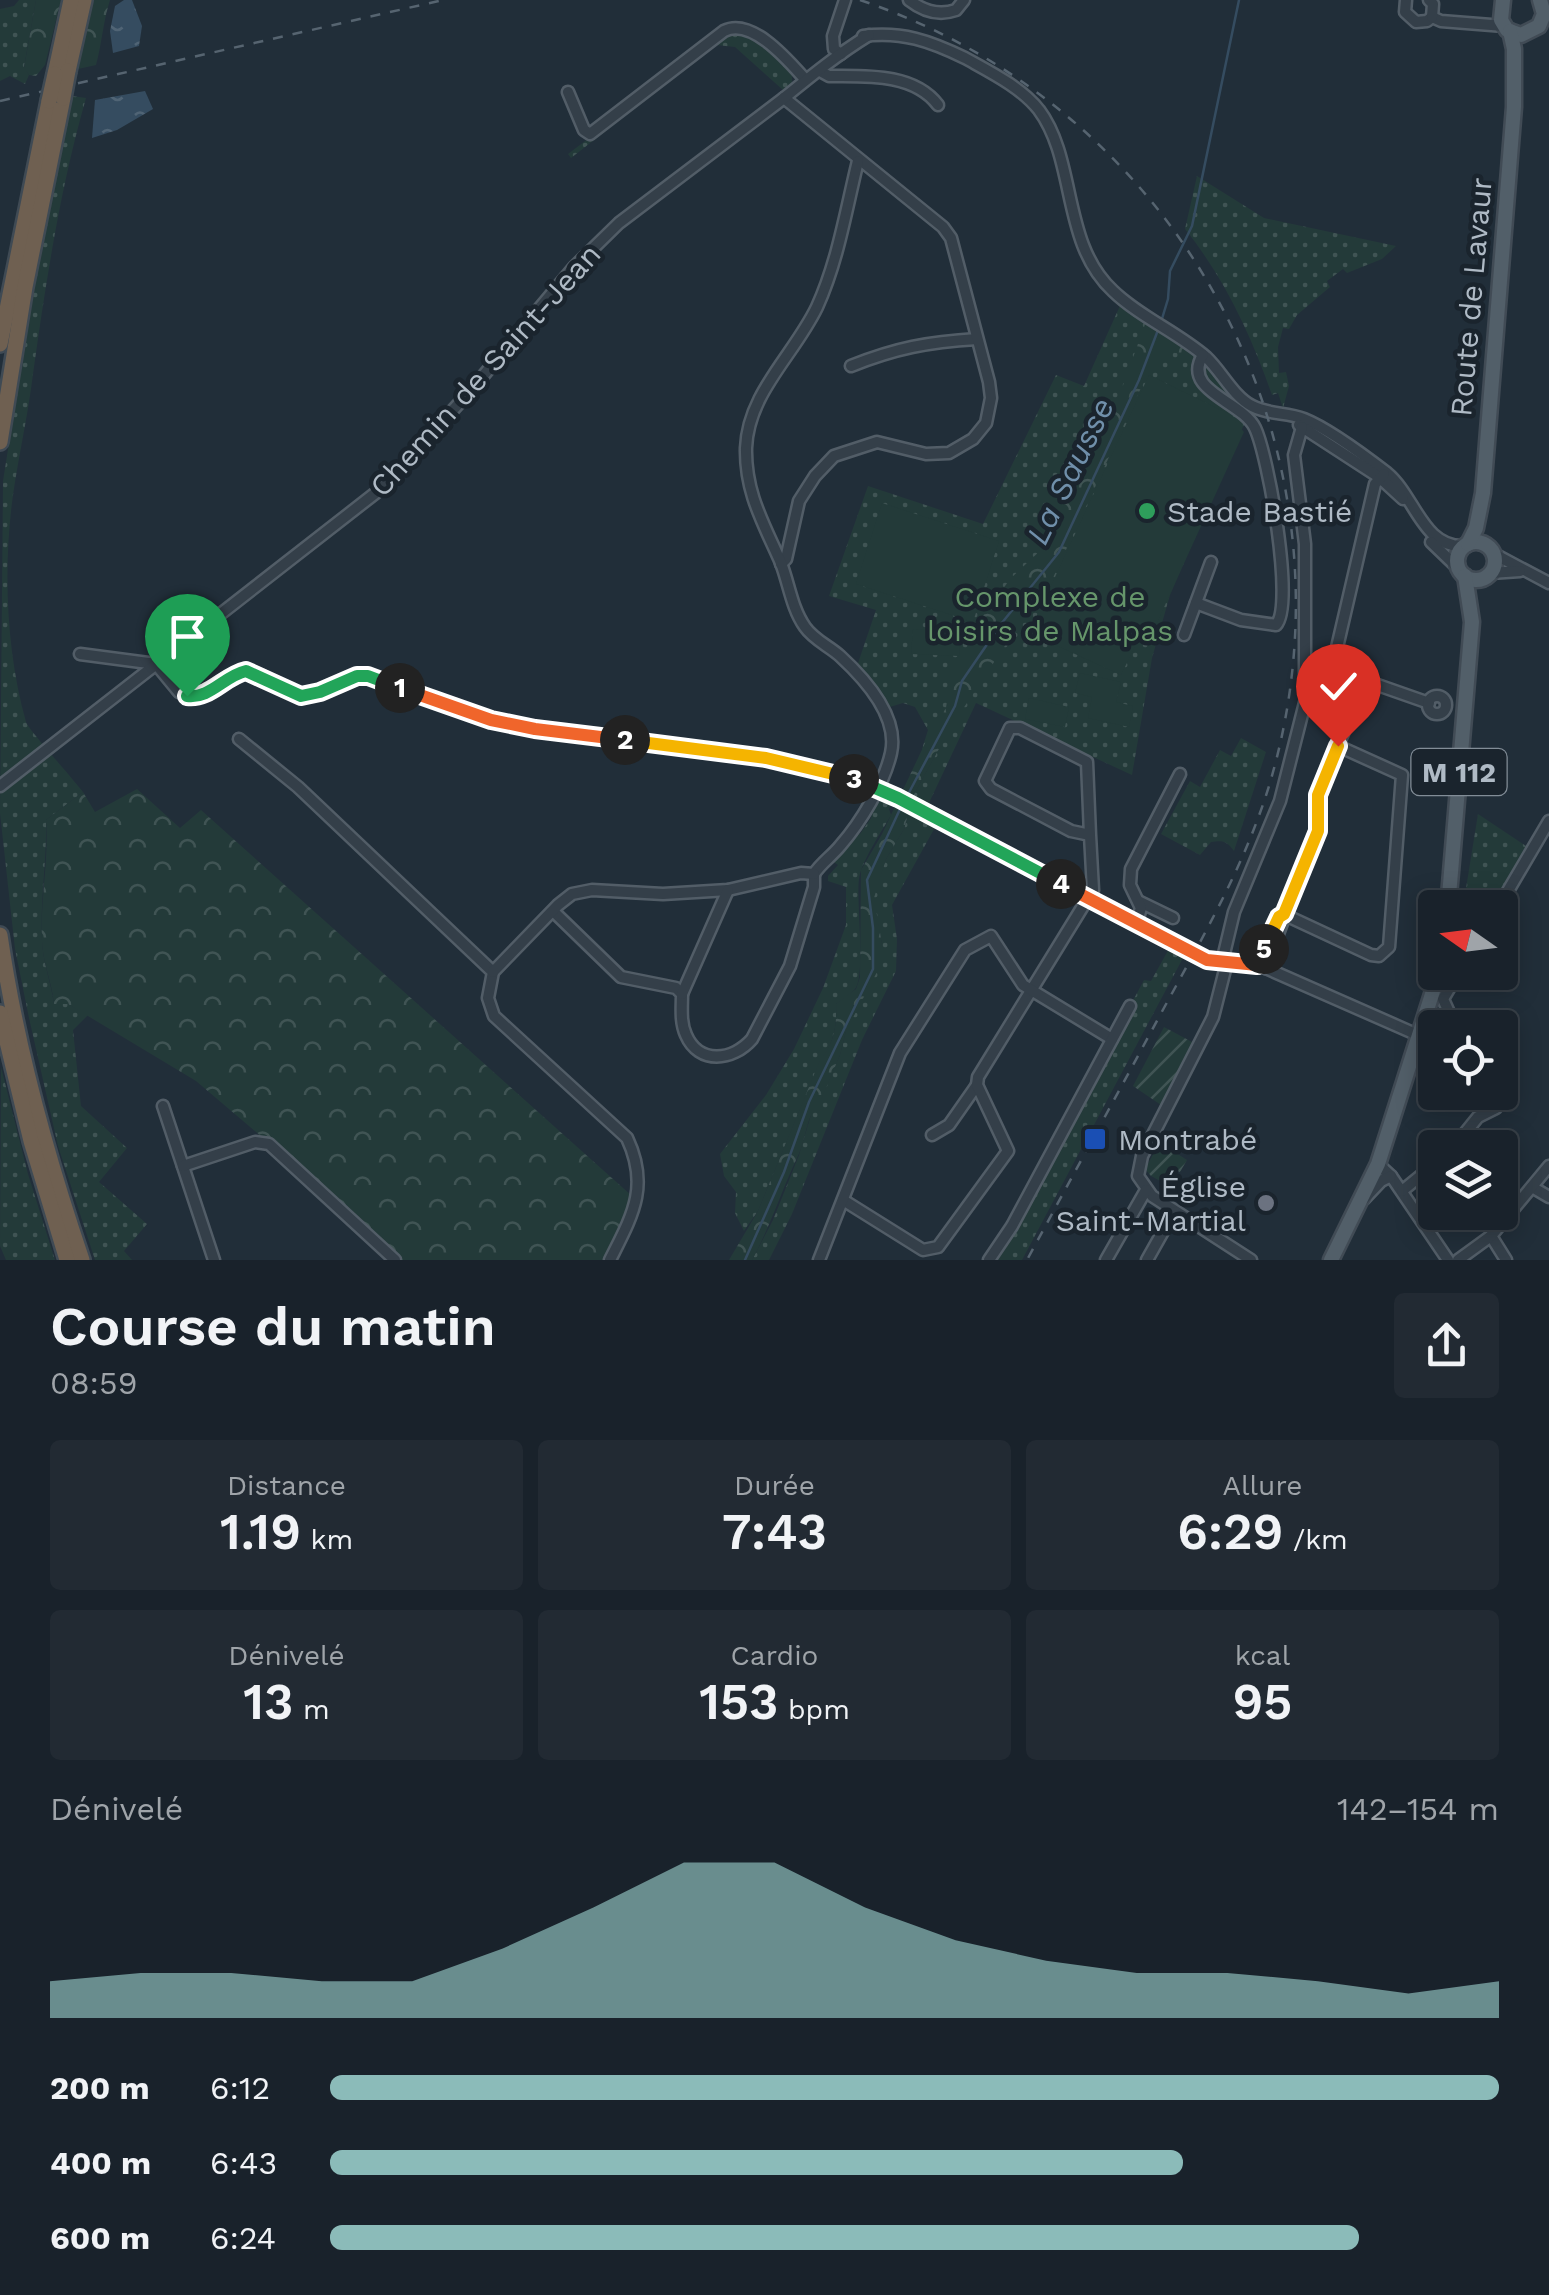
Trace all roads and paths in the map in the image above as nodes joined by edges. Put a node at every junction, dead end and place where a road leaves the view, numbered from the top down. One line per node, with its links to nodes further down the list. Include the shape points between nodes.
1 (71, 0): 16 (highway)
2 (84, 0): 16 (highway)
3 (909, 0): 4 (street, via 942,13)
4 (964, 0)
5 (1406, 0): 10 (street, via 1410,18)
6 (1429, 0): 10 (street)
7 (1543, 3): 12 (main road, Route de Lavaur)
8 (844, 4): 14 (street, via 837,27)
9 (1501, 4): 11 (street); 13 (main road, Route de Lavaur)
10 (1432, 17): 11 (street)
11 (1481, 22): 13 (street)
12 (1540, 26): 13 (main road, via 1521,34); 22 (main road, Route de Lavaur, via 1524,50)
13 (1506, 28): 22 (main road, Route de Lavaur, via 1514,49)
14 (841, 50): 15 (street); 26 (street, via 869,36 902,34 928,41 1026,96 1046,122 1093,267 1113,292)
15 (824, 68): 17 (street, Chemin de Saint-Jean); 21 (street, via 829,76 891,79 928,93)
16 (62, 72): 20 (highway, bridge)
17 (804, 78): 18 (street, via 736,26 590,134); 19 (street, Chemin de Saint-Jean)
18 (568, 92)
19 (784, 98): 23 (street); 45 (street, Chemin de Saint-Jean, via 619,223 382,488)
20 (56, 99): 25 (highway); 30 (highway)
21 (938, 105)
22 (1514, 106): 32 (main road, Route de Lavaur)
23 (858, 161): 24 (street, via 951,238); 36 (street, via 817,307 761,393 748,430 754,507)
24 (977, 340): 27 (street, via 898,348); 36 (street, via 992,398 981,431 949,453 877,442 834,456 799,501)
25 (0, 344)
26 (1203, 355): 28 (street, via 1249,404); 41 (street, via 1200,381 1255,428 1284,601 1276,624 1241,620)
27 (851, 366)
28 (1275, 414): 29 (street); 31 (street, via 1307,420)
29 (1302, 427): 31 (street); 47 (street, via 1294,454)
30 (0, 442)
31 (1385, 478): 33 (street, via 1412,502 1438,542); 38 (street, via 1427,538); 46 (street, via 1373,495)
32 (1482, 493): 33 (main road, Route de Lavaur); 34 (main road, Route de Lavaur)
33 (1466, 545): 34 (main road, via 1479,542); 38 (main road, via 1458,556)
34 (1492, 550): 37 (street); 39 (main road)
35 (1212, 562): 41 (street)
36 (781, 564): 54 (street, via 804,626 839,655 886,715 892,747)
37 (1521, 571): 39 (street); 40 (street)
38 (1462, 572): 39 (main road, via 1473,580); 42 (main road, M 112)
39 (1489, 576): 42 (main road, M 112)
40 (1549, 583)
41 (1196, 603): 43 (street)
42 (1472, 622): 59 (main road, M 112)
43 (1184, 635)
44 (80, 654): 45 (street)
45 (156, 664): 53 (street, Chemin de Saint-Jean); 54 (street, via 192,698 246,671 301,696 368,676 491,720 766,758)
46 (1332, 668): 47 (street); 48 (street)
47 (1309, 687): 68 (street, via 1280,801)
48 (1429, 702)
49 (1349, 720): 51 (street)
50 (239, 739): 70 (street)
51 (1338, 746): 64 (street, via 1318,795 1318,831); 64 (street, via 1402,774 1388,947 1370,955)
52 (1180, 774): 62 (street, via 1131,870 1130,885)
53 (0, 786)
54 (876, 788): 57 (street, via 852,830); 61 (street)
55 (1549, 822): 60 (street)
56 (1090, 835): 56 (street, via 1086,762 1010,728 986,774 988,785); 61 (street)
57 (814, 874): 58 (street); 72 (street, via 790,966 744,1048 715,1058 698,1051 683,1029)
58 (728, 890): 63 (street, via 582,891); 72 (street)
59 (1450, 890)
60 (1509, 890)
61 (1086, 897): 66 (street); 71 (street)
62 (1140, 902): 65 (street); 66 (street)
63 (554, 912): 70 (street); 72 (street, via 621,977 671,984)
64 (1284, 914): 69 (street)
65 (1172, 918)
66 (1136, 924): 68 (street)
67 (0, 934): 97 (highway, via 22,1053)
68 (1221, 962): 69 (street); 89 (street, via 1219,999 1204,1036 1142,1156 1138,1176)
69 (1261, 966): 75 (street)
70 (493, 972): 100 (street, via 488,998 494,1016 621,1131 633,1152 636,1201)
71 (1032, 990): 76 (street); 78 (street); 92 (street, via 991,936 965,950 900,1053)
72 (682, 994)
73 (1130, 1006): 76 (street)
74 (0, 1013): 96 (highway)
75 (1418, 1035)
76 (1112, 1039): 102 (street)
77 (1418, 1042): 83 (main road)
78 (976, 1085): 82 (street, via 948,1125); 92 (street, via 1008,1152 938,1247 923,1250)
79 (164, 1106): 84 (street)
80 (1492, 1110): 81 (street)
81 (1468, 1130)
82 (932, 1135)
83 (1378, 1164): 86 (street); 93 (main road)
84 (183, 1166): 98 (street); 99 (street, via 255,1142 268,1144)
85 (1549, 1166): 88 (street)
86 (1391, 1176): 90 (street); 93 (street)
87 (1418, 1178): 90 (street)
88 (1532, 1186): 91 (street); 95 (street)
89 (1146, 1190): 94 (street); 103 (street)
90 (1403, 1190): 107 (street)
91 (1549, 1197)
92 (843, 1200): 101 (street)
93 (1360, 1204): 106 (main road)
94 (1174, 1212): 104 (street); 105 (street)
95 (1491, 1236): 108 (street); 109 (street)
96 (68, 1260)
97 (82, 1260)
98 (214, 1260)
99 (395, 1260)
100 (610, 1260)
101 (819, 1260)
102 (989, 1260)
103 (1106, 1260)
104 (1147, 1260)
105 (1251, 1260)
106 (1331, 1260)
107 (1448, 1260)
108 (1458, 1260)
109 (1506, 1260)

